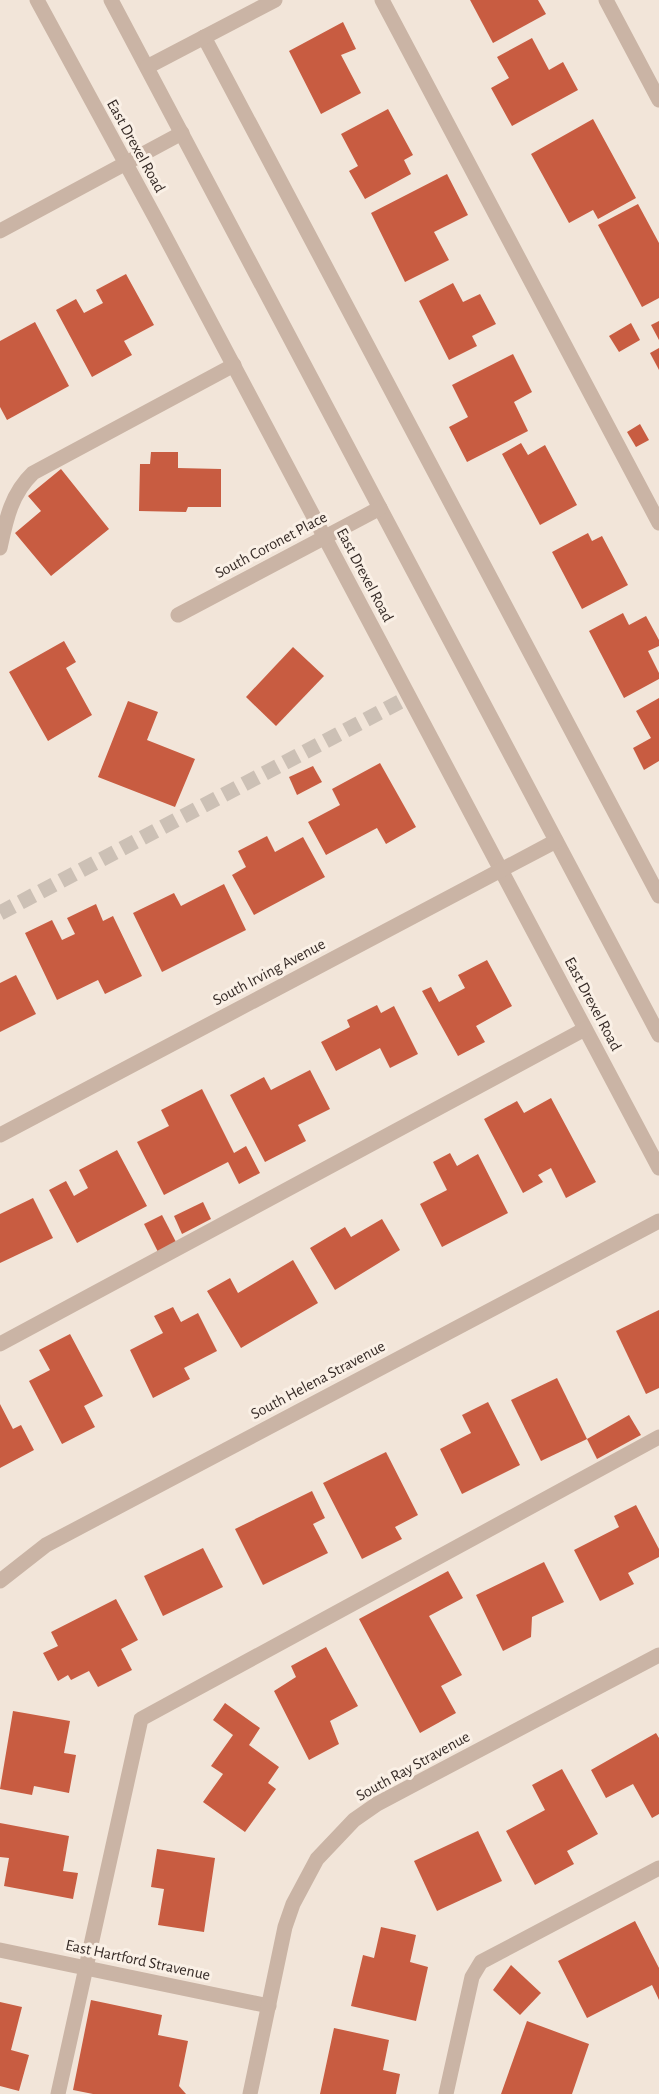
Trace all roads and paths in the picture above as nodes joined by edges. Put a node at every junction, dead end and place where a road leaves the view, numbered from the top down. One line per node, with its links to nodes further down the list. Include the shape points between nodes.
1 (37, 0): 10 (street, East Drexel Road)
2 (111, 0): 7 (street)
3 (275, 0): 6 (street)
4 (382, 0): 14 (street)
5 (606, 0): 8 (street)
6 (204, 37): 7 (street); 20 (street)
7 (147, 67): 9 (street)
8 (659, 100)
9 (182, 133): 10 (street); 13 (street)
10 (125, 164): 11 (street); 12 (street, East Drexel Road)
11 (0, 231)
12 (234, 365): 15 (street, East Drexel Road); 16 (street, via 33,473 10,506)
13 (380, 508): 15 (street, South Coronet Place); 18 (street)
14 (659, 523)
15 (325, 537): 17 (street, South Coronet Place); 19 (street, East Drexel Road)
16 (0, 548)
17 (178, 615)
18 (555, 840): 19 (street, South Irving Avenue); 22 (street)
19 (501, 870): 21 (street, East Drexel Road); 23 (street, South Irving Avenue)
20 (659, 896)
21 (585, 1029): 24 (street, East Drexel Road); 26 (street)
22 (659, 1035)
23 (0, 1135)
24 (659, 1168)
25 (659, 1221): 28 (street, South Helena Stravenue, via 46,1545)
26 (0, 1344)
27 (659, 1437): 32 (street, via 141,1719)
28 (0, 1581)
29 (659, 1655): 33 (street, South Ray Stravenue, via 377,1804 354,1820 317,1859 293,1904)
30 (659, 1868): 36 (street, via 477,1965)
31 (0, 1950): 32 (street, East Hartford Stravenue)
32 (85, 1968): 33 (street, East Hartford Stravenue); 34 (street)
33 (269, 2006): 35 (street, South Ray Stravenue)
34 (58, 2094)
35 (250, 2094)
36 (446, 2094)

